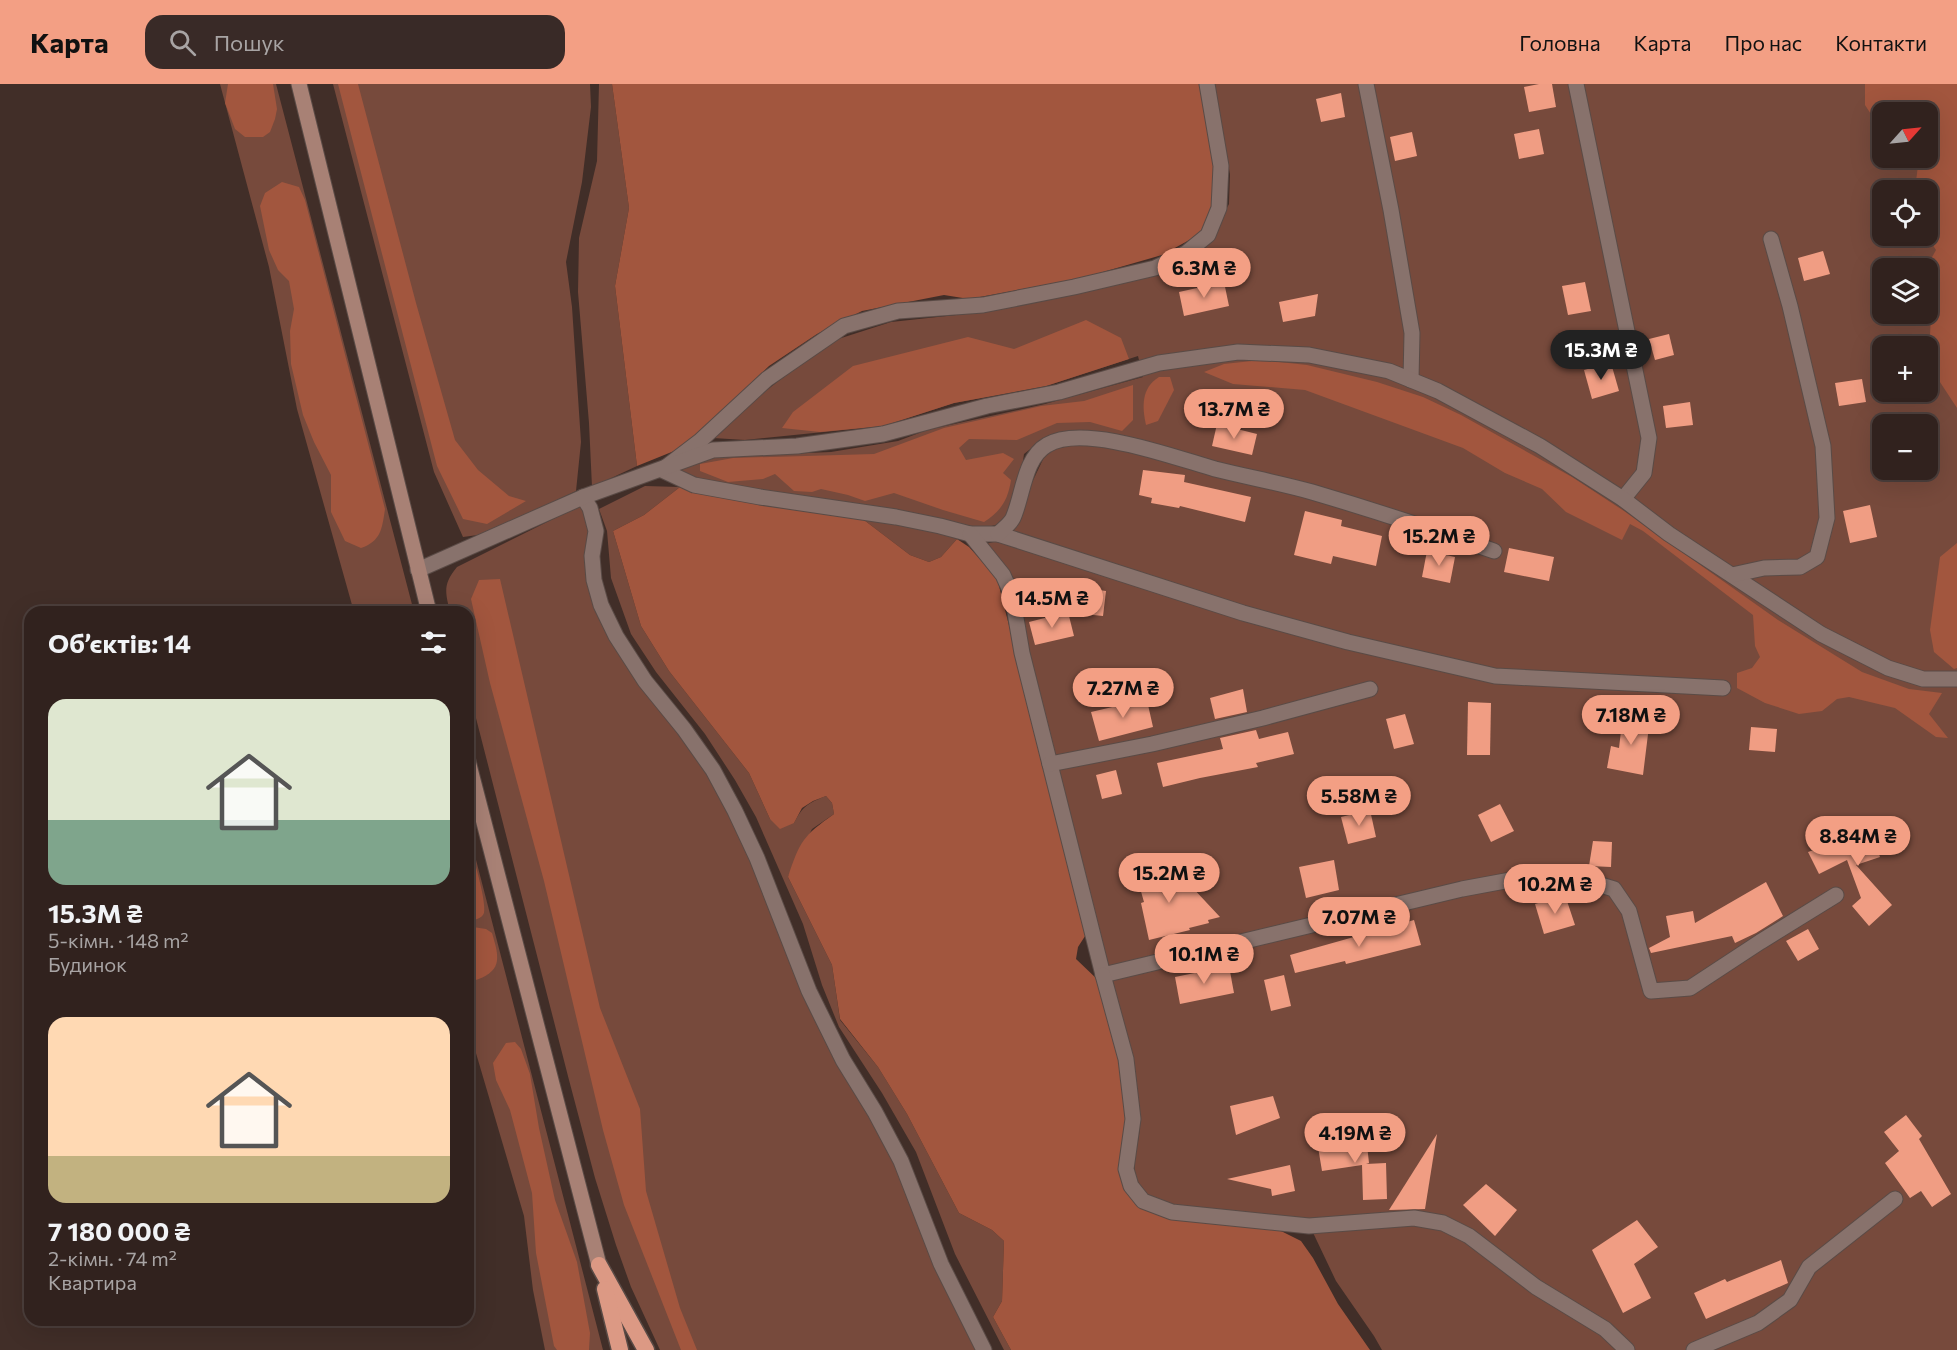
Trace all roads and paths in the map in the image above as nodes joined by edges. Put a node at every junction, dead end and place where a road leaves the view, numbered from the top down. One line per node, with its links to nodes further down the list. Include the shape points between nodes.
1 (299, 84): 13 (main road)
2 (1207, 84): 7 (lane, via 1221,166 1219,208 1208,235 1186,253 1155,268 1074,287 983,305 898,311 844,326 767,379)
3 (1366, 84): 6 (lane, via 1412,333)
4 (1576, 84): 9 (lane, via 1649,438 1644,473)
5 (1771, 239): 14 (lane, via 1823,446 1827,518 1817,557 1800,567 1764,568)
6 (1411, 380): 7 (lane, via 1389,371 1309,355 1238,352 1159,363 1059,392 987,406 883,434 797,446 713,450); 9 (lane, via 1540,446)
7 (662, 470): 8 (lane); 10 (lane, via 694,485 896,517)
8 (583, 497): 13 (lane); 28 (lane, via 596,531 592,555 601,605 616,636 701,754 735,811 809,991 900,1161 941,1264)
9 (1623, 499): 14 (lane)
10 (969, 534): 11 (lane); 19 (lane, via 1003,575 1012,595)
11 (998, 534): 12 (lane, via 1012,520 1029,464 1045,445 1060,440 1092,439 1147,447 1310,492); 17 (lane, via 1243,613 1495,676)
12 (1494, 551)
13 (418, 570): 15 (main road)
14 (1732, 575): 16 (lane, via 1821,634 1888,668 1923,679)
15 (427, 606)
16 (1957, 679)
17 (1723, 688)
18 (1370, 689): 19 (lane, via 1252,721)
19 (1050, 764): 22 (lane)
20 (474, 784): 24 (main road)
21 (1836, 896): 22 (lane, via 1690,988 1652,991 1629,911 1614,889 1574,877 1527,877 1462,889)
22 (1103, 975): 29 (lane, via 1126,1059 1133,1119 1126,1169 1131,1186 1143,1202 1172,1212 1309,1226 1414,1218 1443,1223 1469,1236 1536,1287 1605,1329)
23 (1894, 1199): 30 (lane, via 1809,1268 1790,1300 1758,1323)
24 (599, 1265): 25 (highway); 26 (highway); 27 (highway)
25 (612, 1350)
26 (620, 1350)
27 (646, 1350)
28 (984, 1350)
29 (1628, 1350)
30 (1694, 1350)

